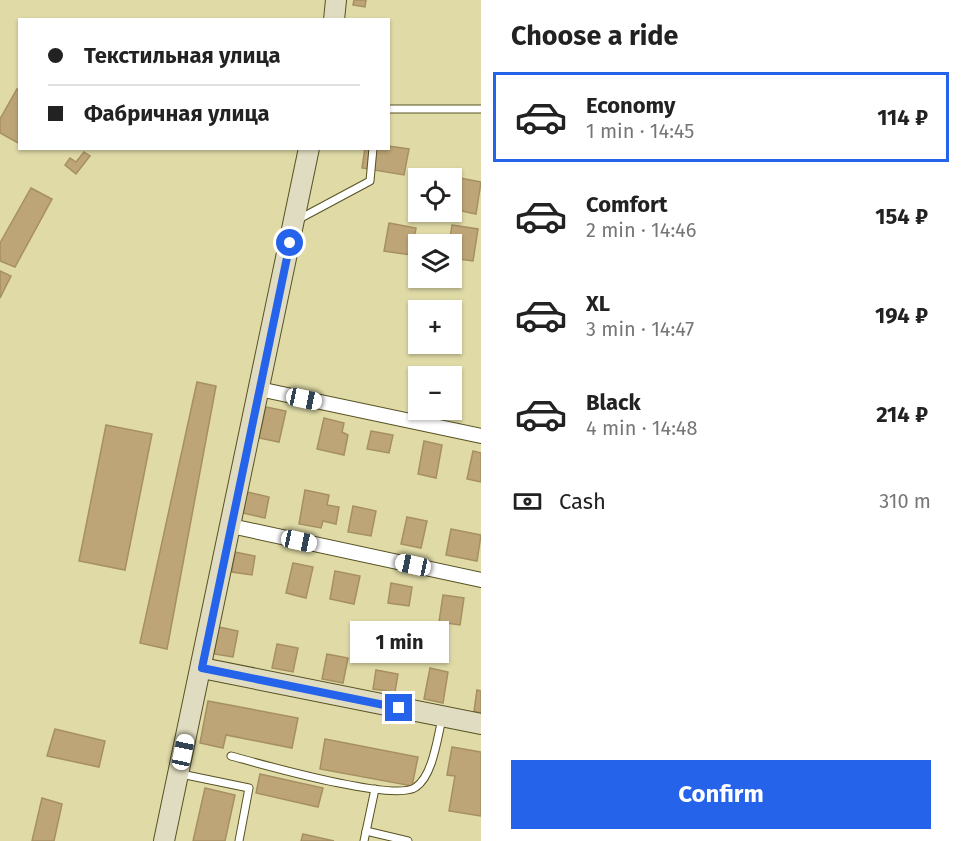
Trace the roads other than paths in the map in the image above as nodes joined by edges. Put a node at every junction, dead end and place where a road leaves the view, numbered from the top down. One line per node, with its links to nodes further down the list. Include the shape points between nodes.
1 (336, 0): 2 (street)
2 (334, 18)
3 (390, 109): 4 (lane)
4 (481, 109)
5 (309, 150): 7 (street)
6 (373, 150): 7 (lane, via 370,181)
7 (294, 221): 8 (street)
8 (259, 389): 9 (street); 10 (street)
9 (481, 436)
10 (231, 526): 11 (street); 12 (street)
11 (481, 580)
12 (202, 668): 13 (street); 16 (street)
13 (442, 717): 14 (street); 17 (lane, via 428,775 416,788 402,792)
14 (481, 724)
15 (231, 756): 17 (lane)
16 (179, 773): 19 (street); 20 (lane, via 249,788)
17 (375, 789): 18 (lane)
18 (366, 831): 21 (lane); 22 (lane)
19 (164, 841)
20 (239, 841)
21 (363, 841)
22 (408, 841)

